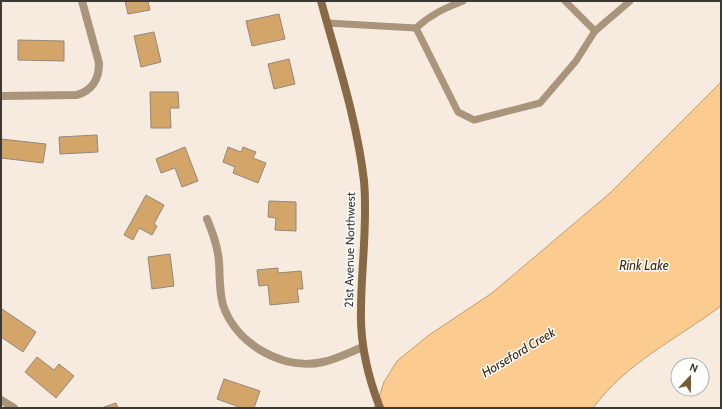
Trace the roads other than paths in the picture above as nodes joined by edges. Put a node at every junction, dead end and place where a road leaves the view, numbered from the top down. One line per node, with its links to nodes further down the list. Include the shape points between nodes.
1 (82, 1): 9 (street, via 99,63 98,76 89,90 77,95)
2 (321, 1): 6 (street, 21st Avenue Northwest)
3 (463, 1): 7 (lane, via 444,8)
4 (565, 1): 8 (lane)
5 (630, 1): 8 (lane)
6 (327, 23): 7 (lane); 11 (street, 21st Avenue Northwest, via 356,134 364,181 365,218 360,312)
7 (416, 28): 8 (lane, via 458,112 474,120 540,102 576,61)
8 (595, 31)
9 (1, 96)
10 (207, 219): 11 (street, via 217,249 224,306 234,325 252,344 275,358 303,364 323,362)
11 (363, 347): 14 (street, 21st Avenue Northwest, via 370,383)
12 (1, 400): 13 (street)
13 (14, 408)
14 (380, 408)

